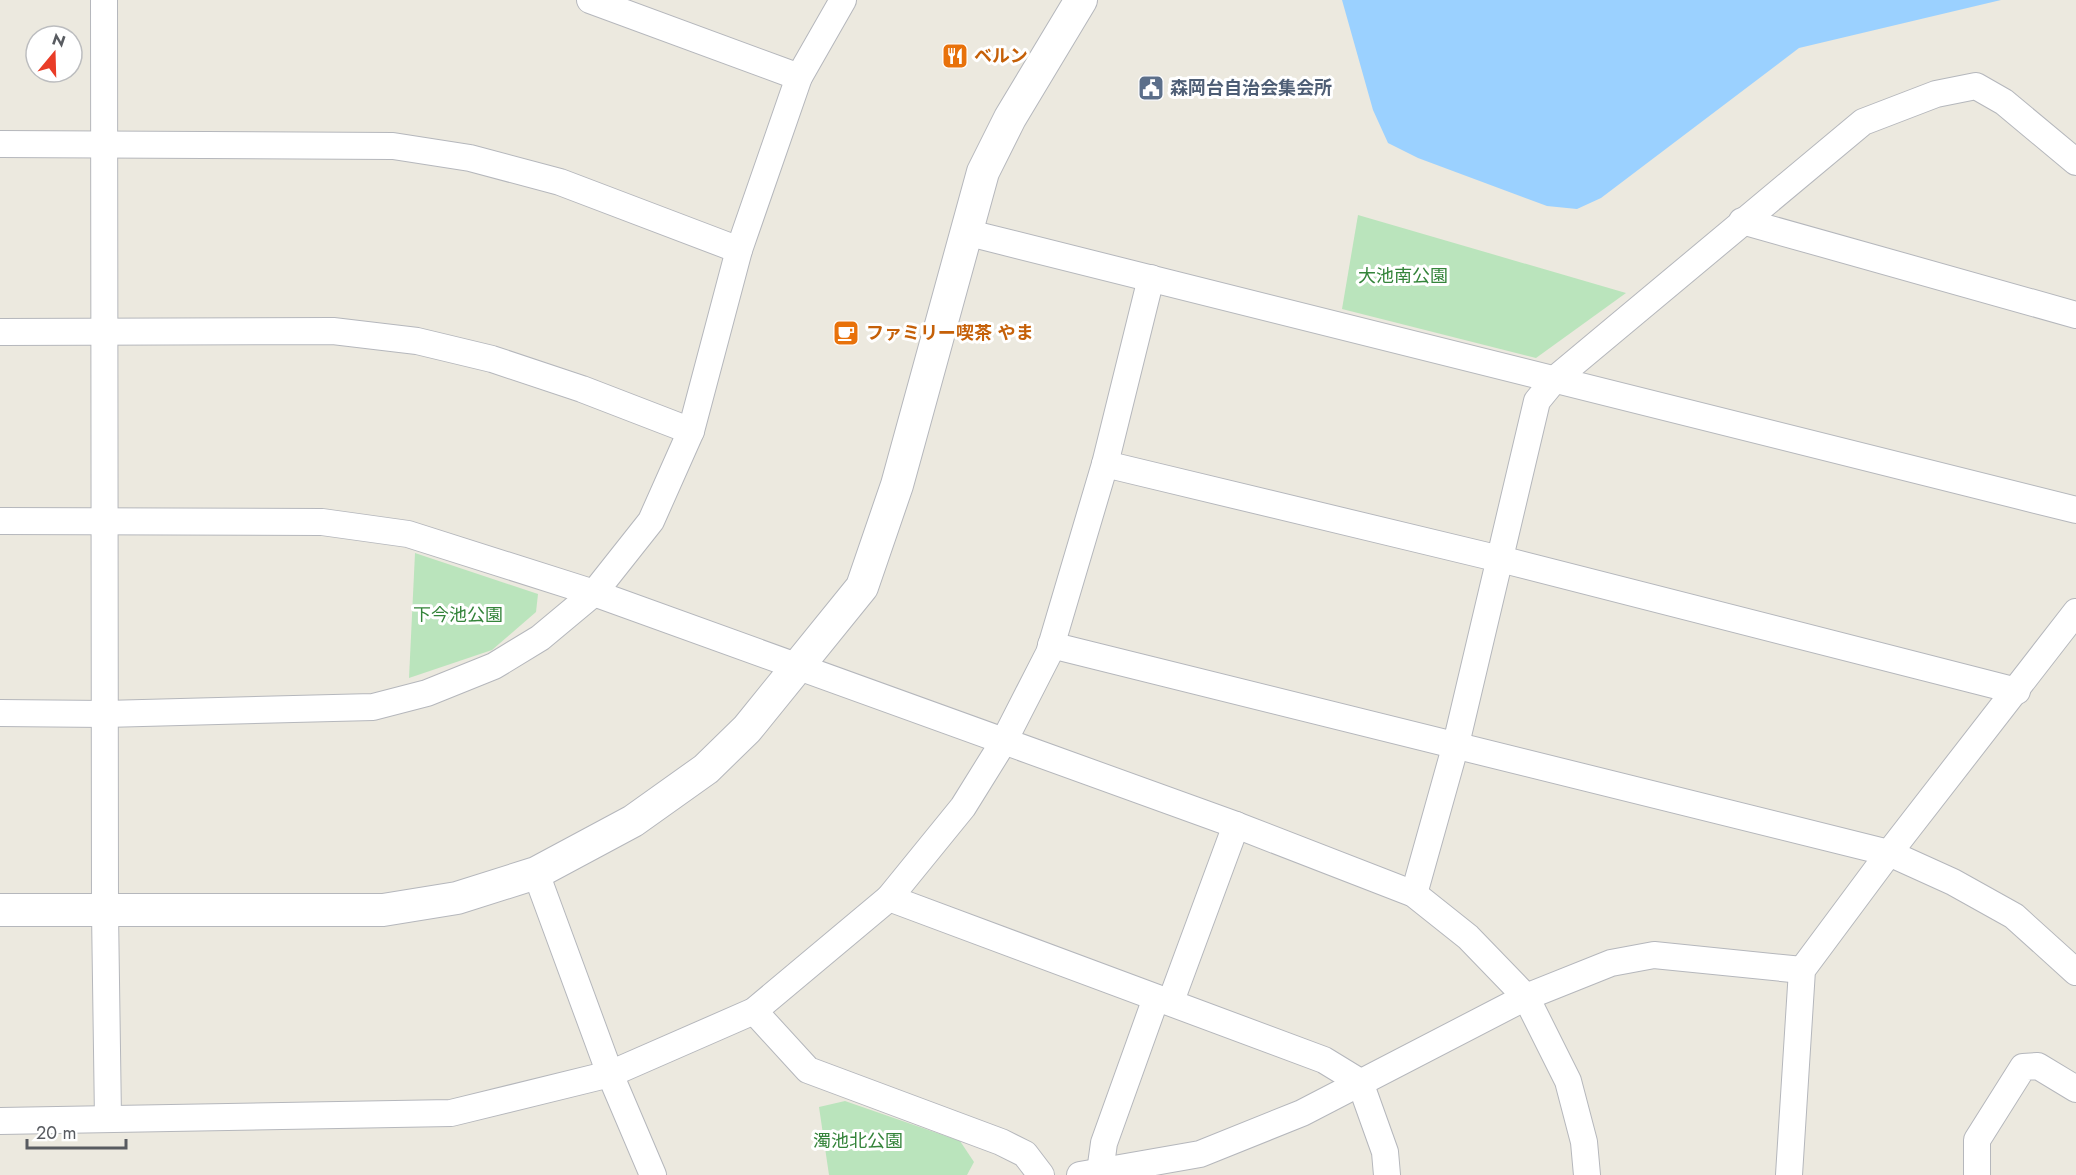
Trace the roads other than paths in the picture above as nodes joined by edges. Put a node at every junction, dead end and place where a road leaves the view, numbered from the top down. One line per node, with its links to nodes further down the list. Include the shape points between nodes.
1 (104, 0): 6 (street)
2 (590, 0): 5 (street)
3 (843, 0): 5 (street)
4 (1081, 0): 10 (street, via 1010,118 983,172)
5 (799, 77): 11 (street)
6 (104, 143): 7 (street); 11 (street, via 393,146 470,158 560,182); 14 (street)
7 (0, 144)
8 (2076, 162): 9 (street, via 2004,102 1976,86 1936,94 1863,122)
9 (1742, 220): 13 (street); 16 (street)
10 (965, 232): 12 (street); 26 (street, via 897,485 862,587)
11 (739, 250): 17 (street)
12 (1150, 278): 16 (street); 18 (street)
13 (2076, 315)
14 (103, 331): 15 (street); 17 (street, via 333,330 417,341 492,359); 20 (street)
15 (0, 332)
16 (1555, 379): 19 (street); 22 (street, via 1537,401)
17 (691, 431): 23 (street, via 651,521)
18 (1105, 464): 22 (street); 25 (street)
19 (2076, 510)
20 (105, 520): 21 (street); 23 (street, via 322,522 408,534); 29 (street)
21 (0, 521)
22 (1500, 559): 27 (street); 31 (street)
23 (594, 593): 26 (street); 29 (street, via 540,638 494,666 427,693 373,707)
24 (2076, 612): 27 (street)
25 (1052, 645): 30 (street); 31 (street)
26 (796, 667): 30 (street); 34 (street, via 747,729 706,769 633,821)
27 (2017, 691): 33 (street)
28 (0, 713): 29 (street)
29 (105, 714): 38 (street)
30 (1004, 741): 32 (street); 36 (street, via 963,807)
31 (1456, 744): 33 (street); 35 (street)
32 (1236, 825): 35 (street); 42 (street)
33 (1889, 852): 39 (street); 40 (street, via 2014,916)
34 (536, 873): 38 (street, via 457,898 383,910); 44 (street)
35 (1414, 894): 41 (street, via 1468,937)
36 (889, 898): 42 (street); 43 (street)
37 (0, 910): 38 (street)
38 (105, 912): 47 (street)
39 (1802, 970): 41 (street, via 1654,955 1611,963); 54 (street)
40 (2076, 972)
41 (1526, 997): 45 (street); 53 (street, via 1568,1082 1584,1142)
42 (1163, 1000): 45 (street, via 1324,1060); 49 (street)
43 (754, 1011): 44 (street); 51 (street, via 808,1070 1000,1142 1025,1154)
44 (610, 1074): 47 (street, via 451,1113); 50 (street)
45 (1360, 1082): 49 (street, via 1302,1113 1200,1154); 52 (street, via 1385,1152)
46 (2076, 1089): 55 (street, via 2038,1066 2023,1067 1977,1140)
47 (108, 1119): 48 (street)
48 (0, 1121)
49 (1090, 1173)
50 (653, 1175)
51 (1041, 1175)
52 (1387, 1175)
53 (1587, 1175)
54 (1789, 1175)
55 (1978, 1175)

